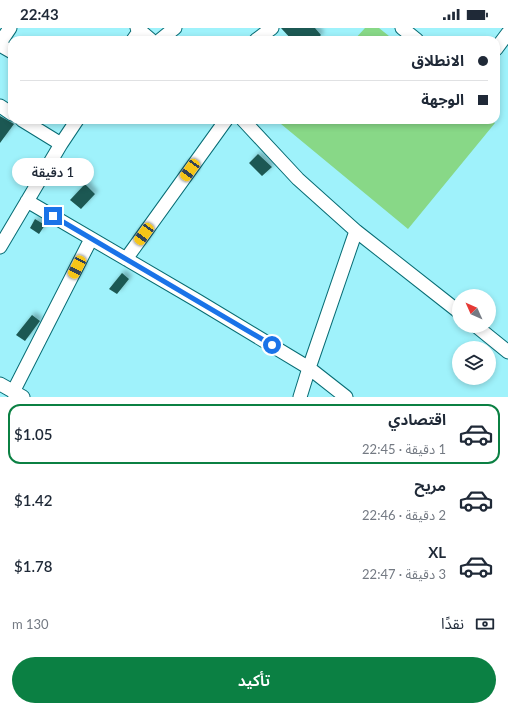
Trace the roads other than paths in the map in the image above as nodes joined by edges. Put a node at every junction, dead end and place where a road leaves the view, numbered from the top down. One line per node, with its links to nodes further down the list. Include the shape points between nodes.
1 (10, 28): 9 (street)
2 (175, 28): 7 (street)
3 (272, 28): 8 (street)
4 (402, 28): 6 (street)
5 (508, 33): 10 (street)
6 (417, 35)
7 (165, 36)
8 (261, 36)
9 (0, 44)
10 (500, 44)
11 (28, 124): 15 (street)
12 (74, 124): 15 (street)
13 (223, 124): 21 (street)
14 (247, 124): 18 (street, via 298,179)
15 (61, 144): 16 (street)
16 (27, 201): 17 (street); 19 (street)
17 (5, 225): 20 (street)
18 (356, 231): 22 (street); 25 (street)
19 (91, 239): 21 (street); 27 (street)
20 (0, 247)
21 (126, 259): 25 (street)
22 (452, 306)
23 (485, 333): 24 (street)
24 (508, 352)
25 (309, 368): 28 (street); 29 (street)
26 (0, 384): 27 (street)
27 (18, 394)
28 (300, 397)
29 (346, 397)

